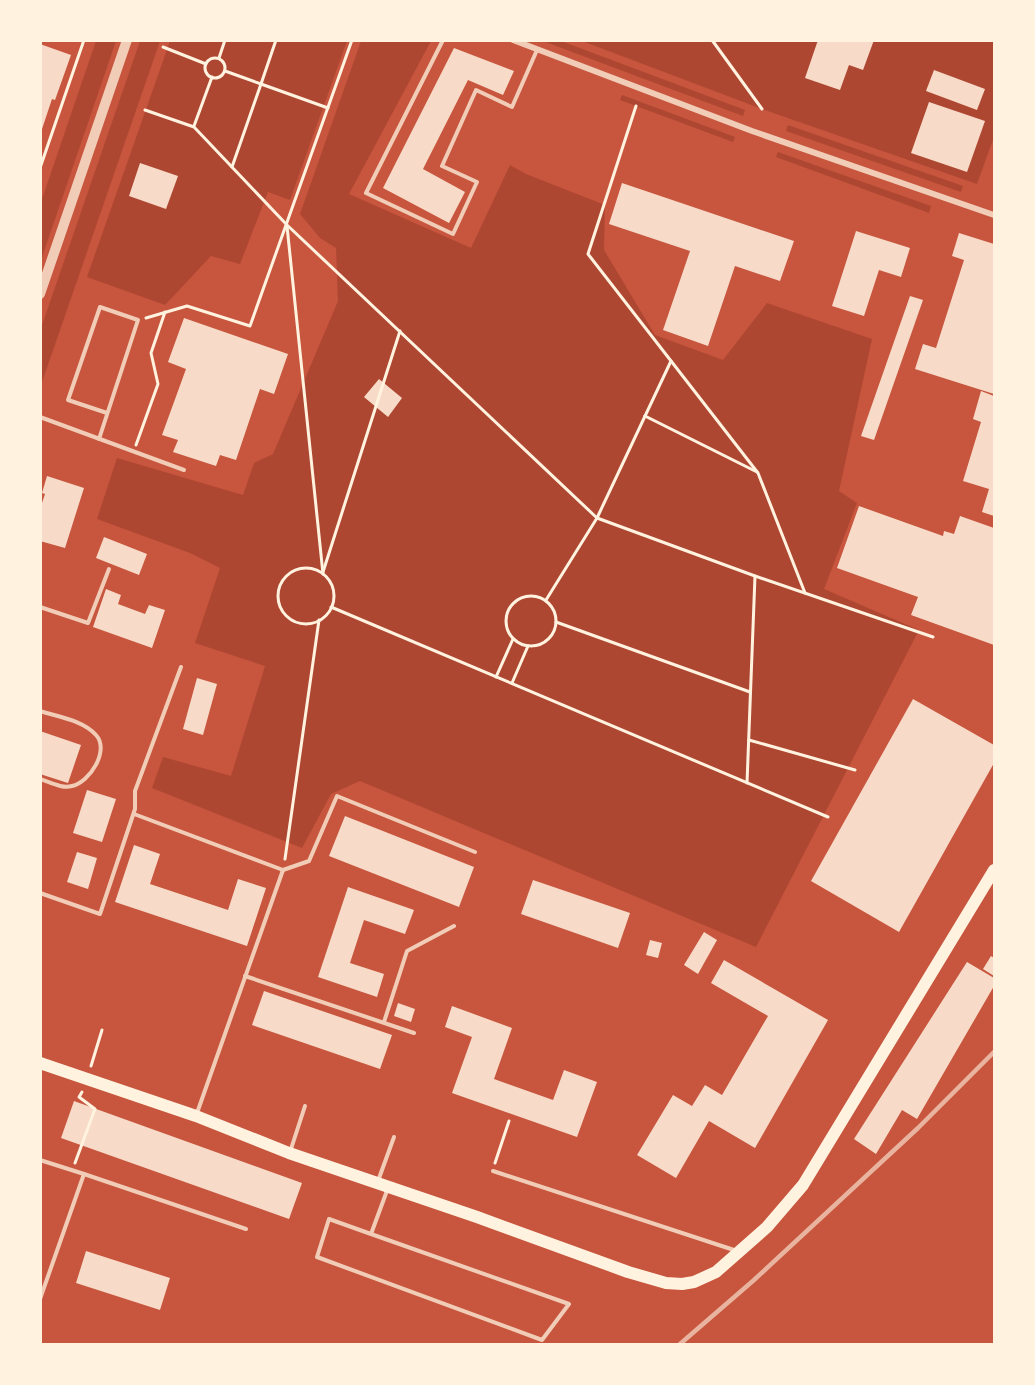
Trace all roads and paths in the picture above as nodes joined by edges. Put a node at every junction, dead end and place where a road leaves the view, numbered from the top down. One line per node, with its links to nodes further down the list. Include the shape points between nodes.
1 (84, 40): 22 (path)
2 (127, 40): 25 (street)
3 (225, 40): 11 (path)
4 (276, 40): 15 (path)
5 (352, 40): 17 (path)
6 (443, 40): 10 (lane, via 366,193 453,234 477,182 442,166 476,90 512,107)
7 (513, 40): 10 (street)
8 (712, 40): 18 (path)
9 (163, 47): 12 (path)
10 (537, 50): 23 (street, via 752,131)
11 (219, 58): 12 (path); 13 (path, via 225,63)
12 (206, 64): 14 (path, via 206,72)
13 (225, 71): 14 (path); 15 (path)
14 (212, 78): 20 (path)
15 (261, 84): 17 (path); 21 (path)
16 (636, 105): 29 (path, via 588,254)
17 (328, 108): 24 (path)
18 (762, 110)
19 (145, 111): 20 (path)
20 (194, 127): 21 (path)
21 (232, 167): 24 (path)
22 (40, 168)
23 (994, 215)
24 (287, 225): 26 (path, via 250,326 187,306); 28 (path); 39 (path)
25 (40, 294)
26 (165, 312): 27 (path); 34 (path, via 152,353 158,384)
27 (138, 320): 30 (lane); 30 (lane, via 100,307 68,400)
28 (399, 331): 37 (path); 39 (path)
29 (671, 361): 31 (path); 36 (path)
30 (107, 413): 33 (lane)
31 (644, 416): 36 (path); 37 (path)
32 (40, 417): 33 (lane)
33 (99, 439): 34 (lane)
34 (134, 452): 35 (lane)
35 (184, 470)
36 (758, 473): 41 (path)
37 (597, 518): 40 (path); 42 (path)
38 (109, 569): 43 (lane, via 88,623)
39 (323, 574): 44 (path, via 333,589); 45 (path, via 305,568 296,570 279,590 280,608 293,621)
40 (754, 576): 41 (path); 53 (path)
41 (805, 593): 47 (path)
42 (546, 600): 46 (path); 48 (path, via 530,595 514,601 505,624)
43 (40, 606)
44 (331, 607): 45 (path); 51 (path)
45 (319, 620): 62 (path)
46 (556, 622): 49 (path, via 550,638); 53 (path)
47 (933, 637)
48 (513, 639): 49 (path); 51 (path)
49 (528, 646): 52 (path)
50 (181, 667): 59 (lane, via 135,791)
51 (496, 677): 52 (path)
52 (512, 684): 58 (path)
53 (750, 692): 55 (path)
54 (40, 711): 57 (lane, via 85,726 98,737 101,747 90,775 74,786 63,787)
55 (749, 740): 56 (path); 58 (path)
56 (855, 770)
57 (40, 779)
58 (747, 783): 60 (path)
59 (134, 814): 62 (lane); 64 (lane, via 100,915)
60 (828, 817)
61 (475, 852): 62 (lane, via 337,796 309,861)
62 (283, 870): 66 (lane)
63 (994, 870): 84 (main road, via 808,1177)
64 (40, 893)
65 (454, 926): 67 (lane, via 407,951)
66 (245, 976): 67 (lane); 73 (lane)
67 (384, 1022): 69 (lane)
68 (102, 1030): 71 (path)
69 (414, 1033)
70 (40, 1063): 71 (main road)
71 (87, 1078): 73 (main road); 78 (path, via 79,1097 94,1109)
72 (305, 1106): 76 (lane)
73 (196, 1116): 76 (main road)
74 (509, 1121): 79 (path)
75 (394, 1137): 81 (lane)
76 (289, 1153): 81 (main road)
77 (40, 1160): 78 (lane)
78 (73, 1171): 80 (lane)
79 (493, 1171): 84 (lane)
80 (84, 1174): 82 (lane); 85 (lane)
81 (383, 1184): 83 (lane); 84 (main road, via 659,1281 694,1282 716,1272)
82 (246, 1229)
83 (371, 1234): 83 (lane, via 329,1219 317,1257 542,1340 569,1304)
84 (741, 1252)
85 (40, 1299)

